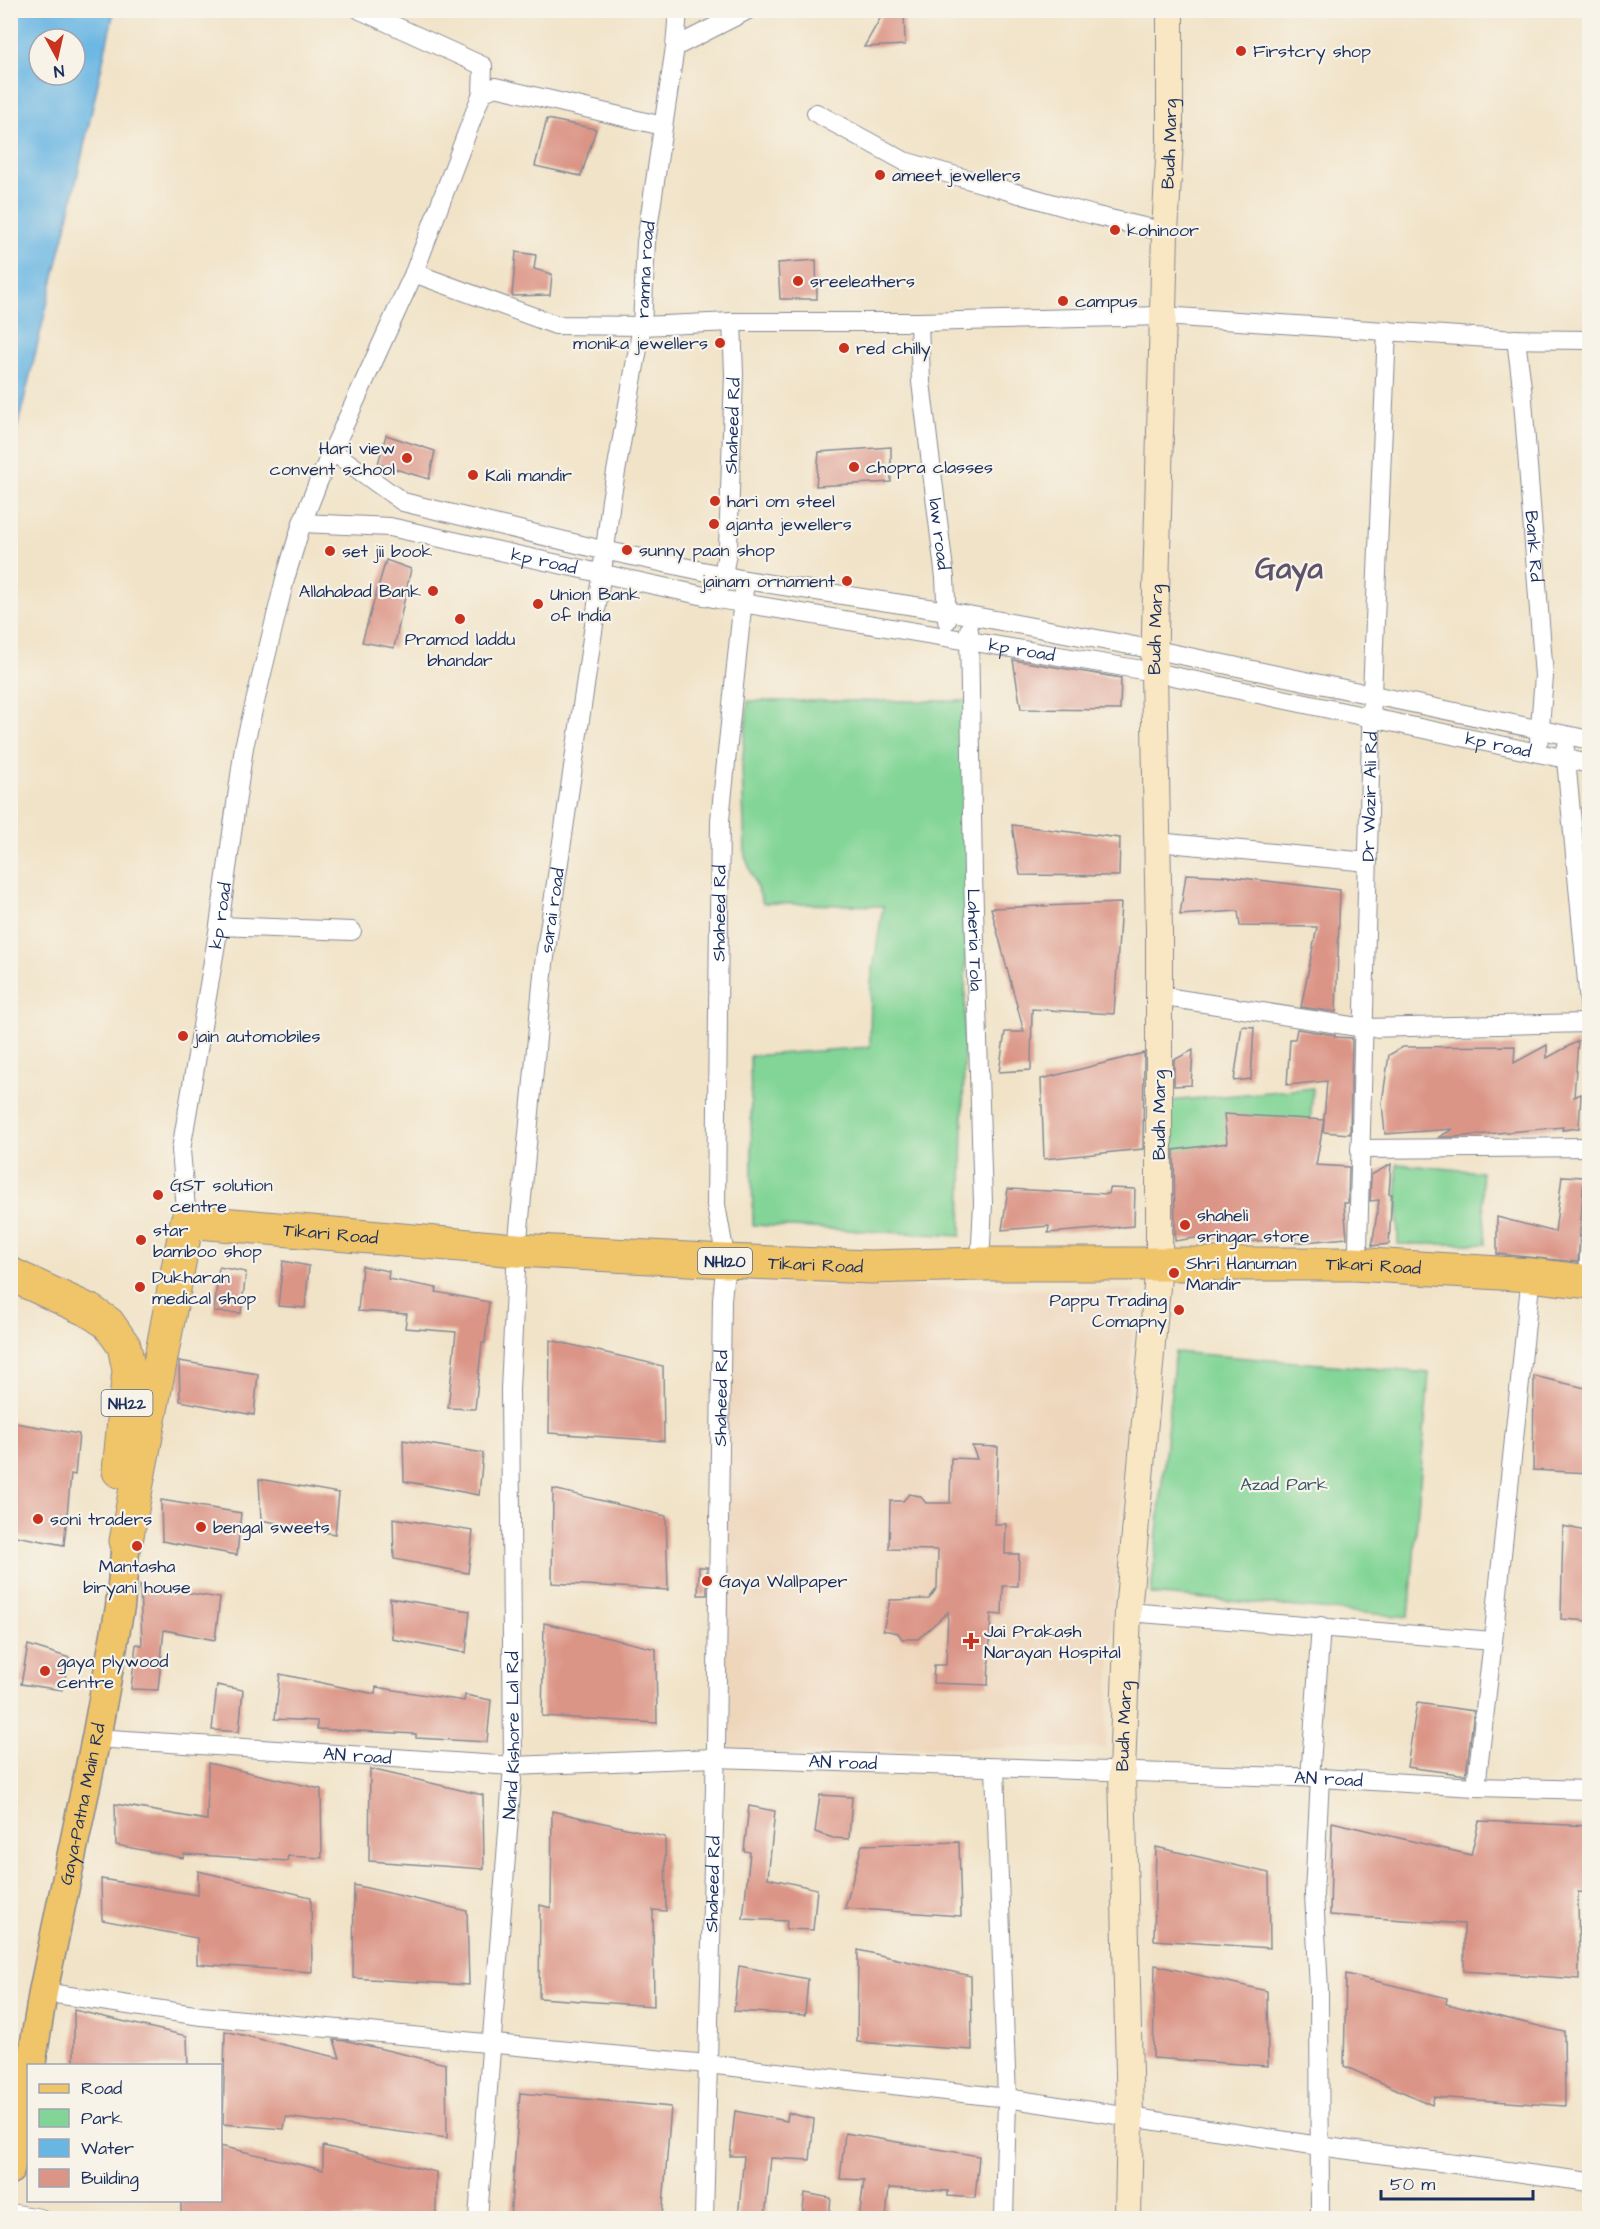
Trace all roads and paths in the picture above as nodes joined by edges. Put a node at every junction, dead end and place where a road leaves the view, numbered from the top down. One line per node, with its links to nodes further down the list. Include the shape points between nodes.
1 (360, 10): 6 (street, via 483,66)
2 (678, 10): 5 (street, ramna road)
3 (748, 10): 5 (street)
4 (1170, 10): 9 (street, Budh Marg)
5 (675, 47): 8 (street, ramna road)
6 (482, 93): 8 (street, via 495,87); 10 (street)
7 (816, 113): 9 (street, via 904,162)
8 (663, 126): 14 (street, ramna road, via 646,242)
9 (1165, 232): 11 (street, Budh Marg)
10 (414, 273): 14 (street, via 556,325); 18 (street)
11 (1163, 316): 13 (street); 15 (street); 30 (street, Budh Marg)
12 (732, 322): 13 (street); 14 (street); 22 (street, Shaheed Rd, via 734,374)
13 (919, 322): 26 (street, law road, via 921,382)
14 (642, 326): 20 (street, ramna road)
15 (1387, 330): 16 (street); 31 (street, Dr Wazir Ali Rd)
16 (1516, 339): 17 (street); 33 (street, Bank Rd, via 1544,676)
17 (1590, 340)
18 (332, 451): 19 (street); 20 (street, kp road, via 403,502)
19 (302, 523): 21 (street, kp road, via 390,527); 41 (street, kp road, via 244,747)
20 (605, 550): 21 (street, ramna road); 22 (street, kp road)
21 (601, 573): 24 (street, kp road); 51 (street, sarai road, via 544,964)
22 (724, 575): 23 (street, kp road); 24 (street, Shaheed Rd)
23 (745, 580): 25 (street, Shaheed Rd); 26 (street, kp road)
24 (718, 599): 25 (street, kp road)
25 (742, 603): 28 (street, kp road); 52 (street, Shaheed Rd, via 720,820 716,1205)
26 (947, 611): 27 (street, kp road); 28 (street, law road)
27 (970, 616): 29 (street, Laheria Tola); 30 (street, kp road)
28 (948, 638): 29 (street, kp road)
29 (968, 640): 30 (street, kp road); 53 (street, Laheria Tola, via 983,1203)
30 (1155, 661): 31 (street, kp road); 32 (street, kp road); 39 (street, Budh Marg)
31 (1372, 694): 32 (street, Dr Wazir Ali Rd); 33 (street, kp road)
32 (1371, 718): 36 (street, kp road); 40 (street, Dr Wazir Ali Rd)
33 (1540, 729): 34 (street, kp road); 36 (street, Bank Rd)
34 (1562, 734): 35 (street, kp road); 37 (street)
35 (1590, 740)
36 (1538, 753): 37 (street, kp road)
37 (1567, 760): 38 (street, kp road); 44 (street)
38 (1590, 764)
39 (1157, 842): 40 (street); 43 (street, Budh Marg)
40 (1368, 862): 46 (street, Dr Wazir Ali Rd)
41 (219, 926): 42 (street); 49 (street, kp road, via 181,1150)
42 (352, 931)
43 (1159, 996): 46 (street); 54 (street, Budh Marg)
44 (1590, 1013)
45 (1590, 1023): 46 (street)
46 (1364, 1028): 48 (street, Dr Wazir Ali Rd)
47 (1590, 1147): 48 (street)
48 (1360, 1149): 55 (street, Dr Wazir Ali Rd, via 1358,1248)
49 (186, 1221): 51 (highway, Tikari Road / NH120); 61 (highway)
50 (1590, 1239): 58 (street)
51 (517, 1250): 52 (highway, Tikari Road / NH120); 67 (street, Nand Kishore Lal Rd, via 510,1389)
52 (726, 1261): 53 (highway, Tikari Road / NH120, via 870,1267); 66 (street, Shaheed Rd, via 722,1299)
53 (980, 1264): 54 (highway, Tikari Road / NH120)
54 (1159, 1264): 55 (highway, Tikari Road / NH120); 62 (street, Budh Marg)
55 (1354, 1264): 57 (highway, Tikari Road / NH120)
56 (10, 1274): 60 (highway, NH22)
57 (1531, 1275): 58 (highway, Tikari Road / NH120); 64 (street)
58 (1589, 1282)
59 (10, 1297): 60 (highway, NH22)
60 (62, 1297): 61 (highway, NH22, via 108,1323 128,1357 118,1501)
61 (126, 1541): 65 (main road, Gaya-Patna Main Rd, via 120,1606)
62 (1128, 1612): 63 (street); 69 (street, Budh Marg)
63 (1321, 1626): 64 (street); 70 (street)
64 (1493, 1641): 71 (street)
65 (96, 1738): 67 (street, AN road); 73 (main road, Gaya-Patna Main Rd)
66 (716, 1758): 67 (street, AN road); 68 (street, AN road); 76 (street, Shaheed Rd)
67 (513, 1766): 74 (street, Nand Kishore Lal Rd)
68 (995, 1768): 69 (street, AN road); 78 (street)
69 (1122, 1772): 70 (street, AN road); 79 (street, Budh Marg)
70 (1315, 1778): 71 (street, AN road); 80 (street)
71 (1476, 1788): 72 (street, AN road)
72 (1590, 1790)
73 (43, 1992): 74 (street, via 201,2016); 75 (main road, Gaya-Patna Main Rd)
74 (492, 2043): 76 (street); 85 (street, Nand Kishore Lal Rd)
75 (31, 2064)
76 (708, 2064): 78 (street); 86 (street, Shaheed Rd)
77 (27, 2083): 81 (main road)
78 (1007, 2098): 79 (street); 87 (street)
79 (1130, 2116): 80 (street); 88 (street, Budh Marg)
80 (1318, 2146): 82 (street); 89 (street)
81 (10, 2170)
82 (1590, 2182)
83 (10, 2214): 84 (street)
84 (40, 2218)
85 (478, 2218)
86 (704, 2218)
87 (1004, 2218)
88 (1128, 2218)
89 (1320, 2218)

